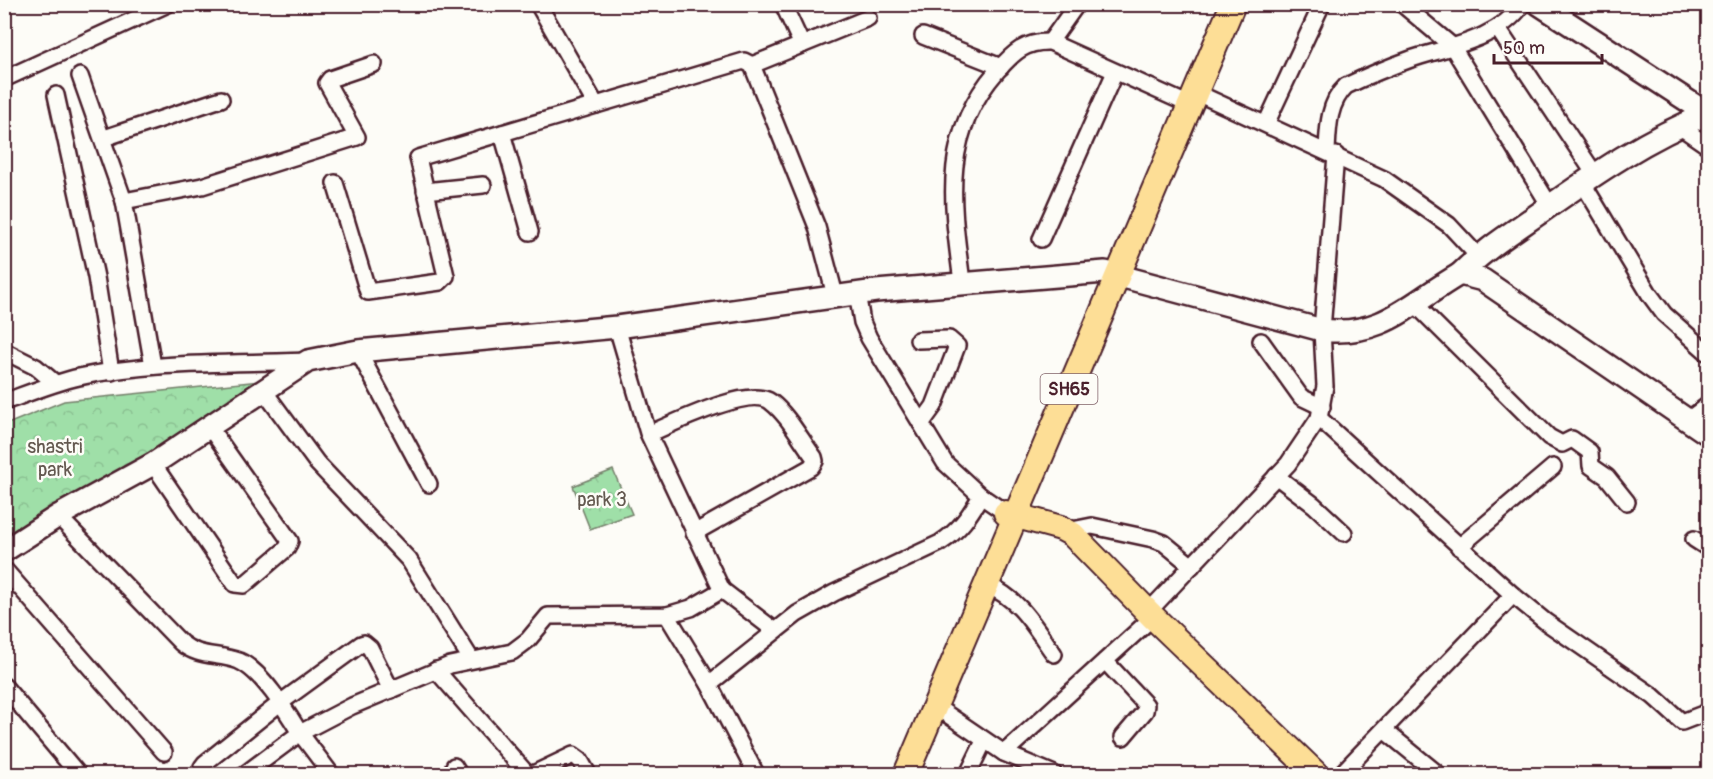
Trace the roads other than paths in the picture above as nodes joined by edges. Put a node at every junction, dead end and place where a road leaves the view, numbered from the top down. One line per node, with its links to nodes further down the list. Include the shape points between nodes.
1 (168, 4): 22 (street)
2 (538, 4): 26 (street)
3 (783, 4): 15 (street)
4 (1077, 4): 14 (street)
5 (1220, 4): 25 (main road, SH65)
6 (1233, 4): 25 (main road, SH65)
7 (1322, 4): 28 (street)
8 (1402, 4): 16 (street)
9 (1523, 4): 12 (street, via 1512,20)
10 (1539, 4): 27 (street)
11 (868, 18): 15 (street)
12 (1498, 29): 16 (street); 34 (street)
13 (923, 36): 19 (street)
14 (1050, 42): 19 (street, via 1036,41 1023,46); 20 (street)
15 (801, 45): 18 (street)
16 (1452, 46): 33 (street, via 1340,91 1330,115); 39 (street)
17 (374, 64): 38 (street, via 327,83 357,138 202,186)
18 (752, 65): 26 (street, via 739,61); 47 (street, via 818,226)
19 (1001, 67): 45 (street, via 973,103 954,170 952,205)
20 (1115, 72): 25 (street); 41 (street)
21 (81, 76): 31 (street)
22 (4, 79)
23 (56, 95): 58 (street, via 96,276)
24 (220, 99): 31 (street)
25 (1189, 100): 28 (street); 43 (main road, SH65)
26 (596, 105): 30 (street)
27 (1708, 114): 29 (street)
28 (1266, 124): 33 (street)
29 (1679, 126): 32 (street); 34 (street)
30 (502, 133): 37 (street, via 418,159); 40 (street)
31 (104, 138): 38 (street)
32 (1708, 146)
33 (1332, 154): 42 (street, via 1384,179 1427,208); 50 (street)
34 (1588, 178): 39 (street); 55 (street, via 1650,295 1664,314)
35 (335, 183): 37 (street, via 364,285 372,293 446,279)
36 (483, 185): 37 (street)
37 (425, 191)
38 (124, 201): 57 (street)
39 (1550, 206): 42 (street)
40 (530, 232)
41 (1041, 239)
42 (1478, 256): 44 (street)
43 (1111, 273): 45 (street); 50 (street); 75 (main road, SH65)
44 (1460, 274): 48 (street); 64 (street, via 1483,280)
45 (963, 282): 46 (street)
46 (857, 293): 47 (street); 65 (street, via 869,338)
47 (836, 295): 49 (street)
48 (1415, 304): 50 (street, via 1388,322 1364,330); 74 (street, via 1549,437 1562,444 1572,439 1590,452 1591,466)
49 (617, 327): 54 (street); 67 (street)
50 (1322, 330): 63 (street, via 1325,386)
51 (918, 340): 65 (street, via 950,339 957,345 934,406)
52 (1261, 341): 63 (street, via 1301,397)
53 (4, 351): 59 (street, via 36,367)
54 (358, 351): 56 (street); 72 (street)
55 (1708, 353)
56 (308, 361): 57 (street); 60 (street)
57 (153, 366): 58 (street)
58 (111, 372): 59 (street)
59 (55, 383): 61 (street)
60 (264, 391): 66 (street); 93 (street, via 317,463 409,560)
61 (4, 402)
62 (1708, 405): 64 (street)
63 (1321, 412): 71 (street); 81 (street)
64 (1688, 420): 68 (street)
65 (921, 424): 73 (street, via 945,463)
66 (210, 428): 69 (street); 69 (street, via 290,541 244,585 235,584)
67 (649, 434): 77 (street); 77 (street, via 720,404 759,397 772,402 814,457 811,467)
68 (1708, 435)
69 (153, 464): 76 (street)
70 (1554, 467): 81 (street)
71 (1276, 476): 78 (street); 84 (street)
72 (429, 484)
73 (981, 496): 75 (street); 91 (street, via 965,523 940,543 834,593)
74 (1628, 502)
75 (1011, 514): 79 (main road); 86 (main road, SH65); 116 (main road, SH65)
76 (58, 516): 83 (street); 99 (street, via 181,643 199,655 242,662)
77 (694, 533): 87 (street)
78 (1344, 533)
79 (1072, 534): 84 (street, via 1092,526 1153,539); 89 (main road)
80 (1694, 539): 82 (street)
81 (1459, 547): 88 (street)
82 (1708, 548)
83 (4, 551)
84 (1192, 566): 89 (street)
85 (4, 569): 106 (street)
86 (987, 585): 92 (street, via 1021,607); 100 (main road, SH65)
87 (722, 590): 90 (street, via 692,608); 91 (street)
88 (1513, 595): 101 (street, via 1653,696 1682,723); 102 (street)
89 (1151, 614): 94 (street); 120 (main road)
90 (667, 615): 93 (street, via 554,615 542,622 520,648); 96 (street)
91 (774, 630): 96 (street)
92 (1054, 654)
93 (471, 659): 95 (street)
94 (1105, 661): 104 (street, via 1146,705); 107 (street)
95 (436, 670): 98 (street); 112 (street)
96 (709, 684): 115 (street)
97 (4, 686): 108 (street)
98 (391, 690): 99 (street, via 364,643); 103 (street)
99 (280, 703): 103 (street); 109 (street, via 205,763)
100 (935, 706): 105 (street); 117 (main road, SH65)
101 (1708, 712)
102 (1384, 730): 121 (street); 122 (street)
103 (300, 733): 110 (street); 111 (street)
104 (1123, 737)
105 (984, 741): 107 (street); 118 (street)
106 (164, 752)
107 (1004, 753): 119 (street)
108 (78, 774)
109 (203, 774)
110 (245, 774)
111 (331, 774)
112 (527, 774)
113 (533, 774): 114 (street, via 573,755)
114 (588, 774)
115 (756, 774)
116 (892, 774)
117 (906, 774)
118 (968, 774)
119 (1054, 774)
120 (1316, 774)
121 (1341, 774)
122 (1438, 774)

